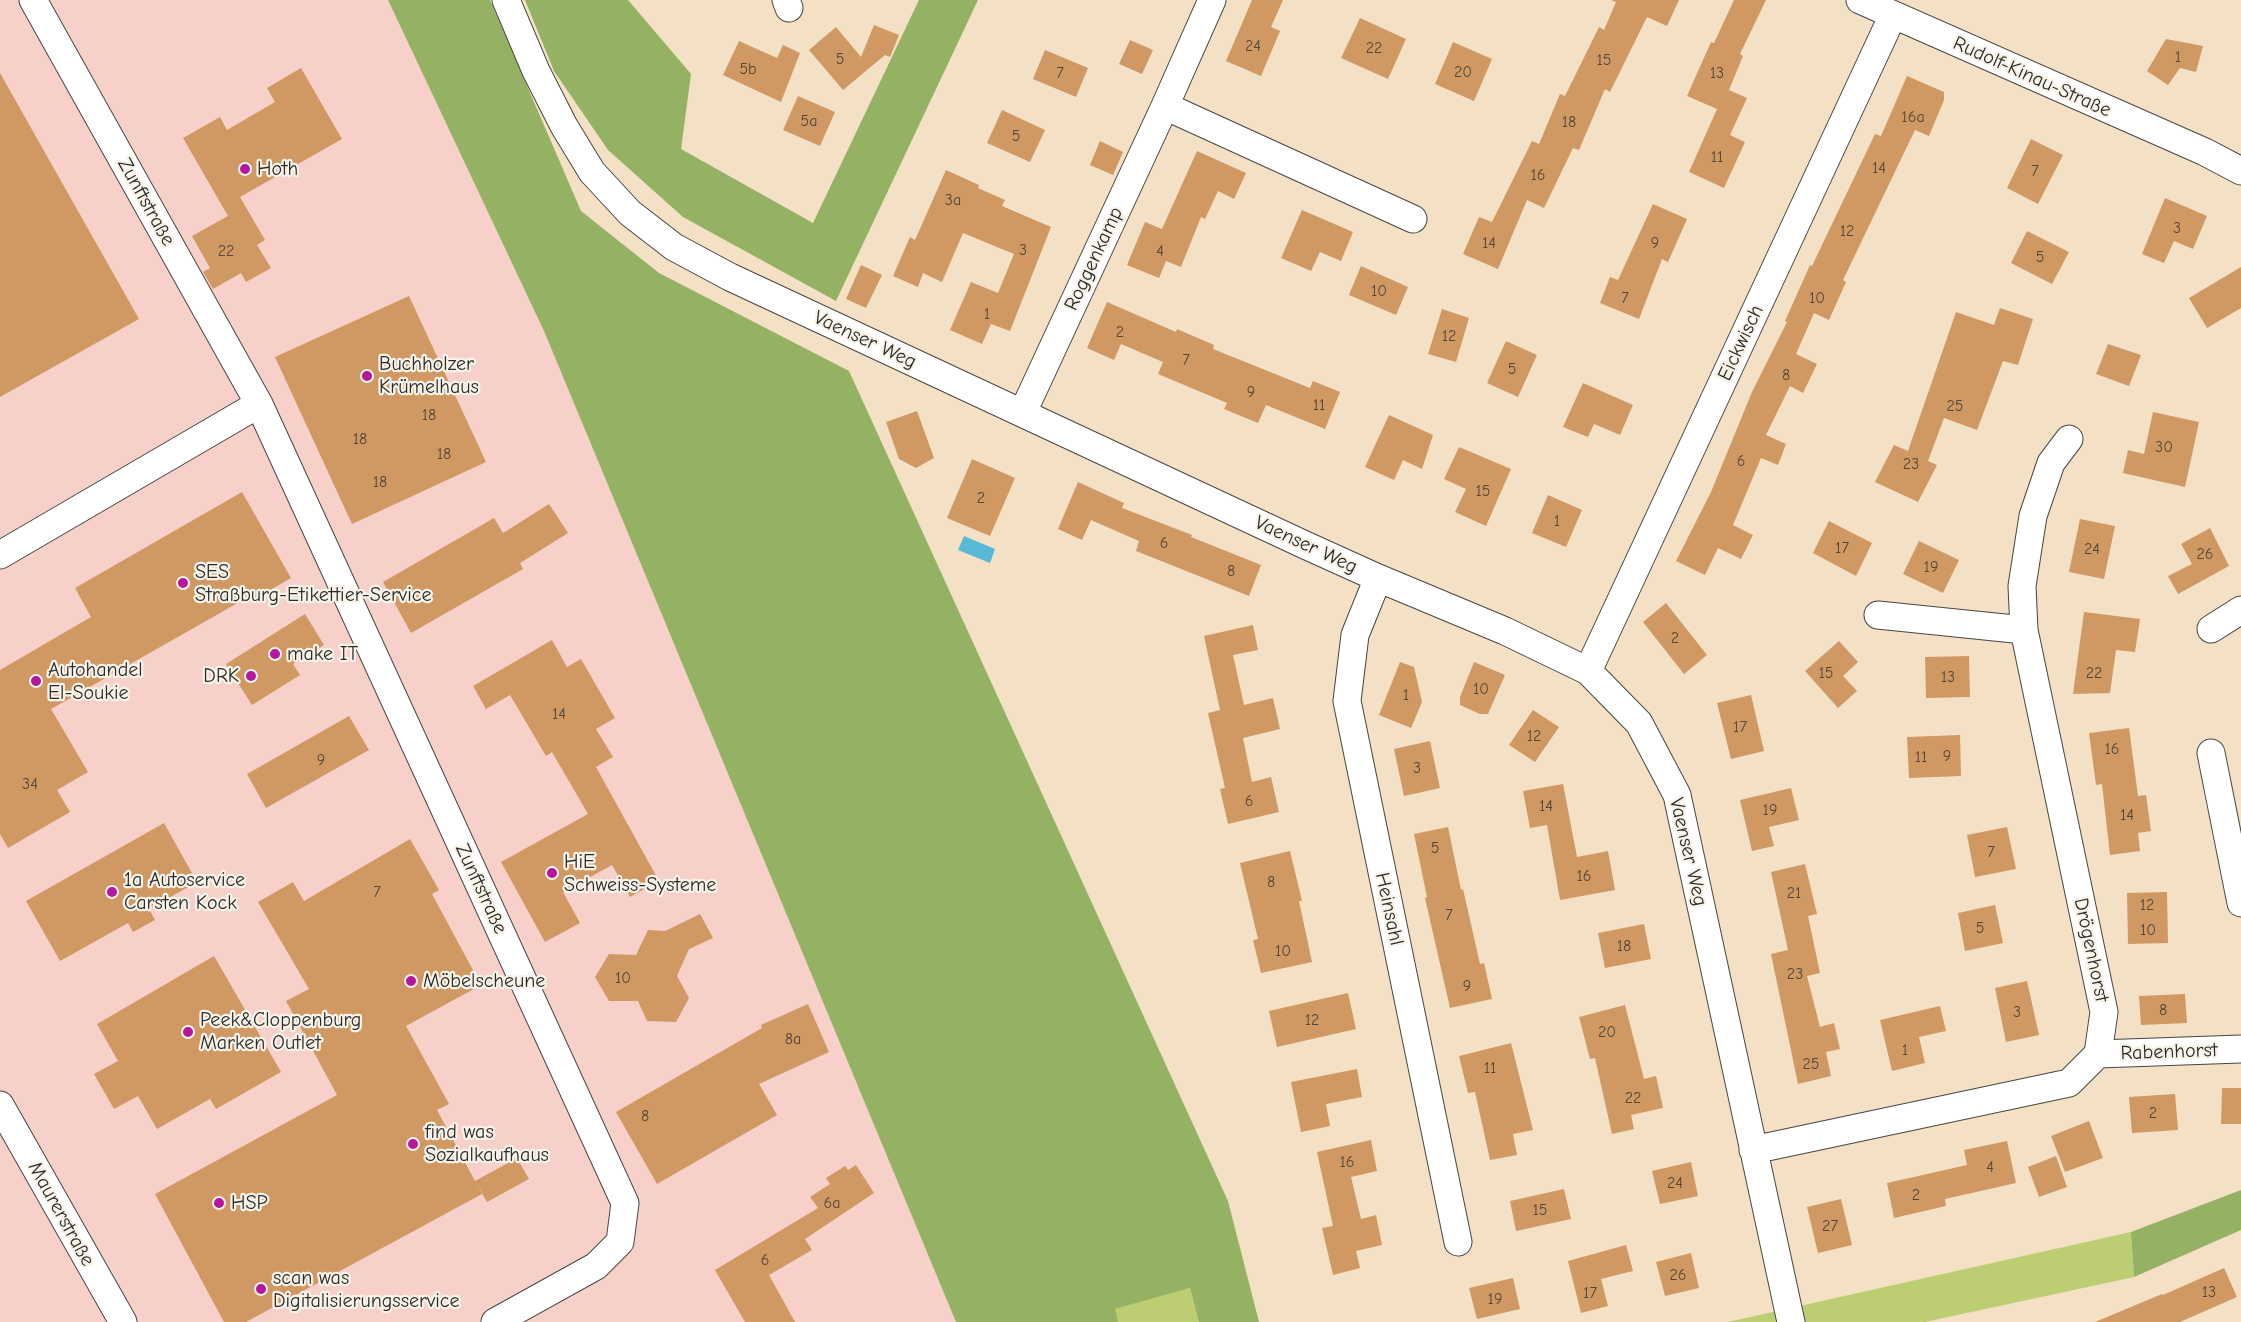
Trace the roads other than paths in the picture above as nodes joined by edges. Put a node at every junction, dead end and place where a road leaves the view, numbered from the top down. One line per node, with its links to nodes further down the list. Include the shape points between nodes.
1 (33, 0): 9 (street, Zunftstraße)
2 (506, 0): 10 (street, Vaenser Weg, via 564,126 592,172 630,213 674,247 730,277)
3 (1212, 0): 6 (street, Roggenkamp)
4 (1860, 0): 5 (street, Rudolf-Kinau-Straße)
5 (1893, 15): 7 (street, Rudolf-Kinau-Straße); 18 (street, Eickwisch)
6 (1165, 106): 8 (street); 10 (street, Roggenkamp)
7 (2241, 171)
8 (1413, 219)
9 (259, 404): 12 (street); 27 (street, Zunftstraße, via 625,1203 620,1242 596,1266)
10 (1023, 412): 13 (street, Vaenser Weg)
11 (2069, 439): 17 (street, Drögenhorst, via 2051,463 2033,516 2022,586)
12 (0, 555)
13 (1378, 578): 18 (street, Vaenser Weg); 25 (street, Heinsahl, via 1355,635 1347,701)
14 (2241, 610): 16 (street)
15 (1878, 615): 17 (street)
16 (2211, 629)
17 (2024, 630): 22 (street, Drögenhorst, via 2104,1012)
18 (1588, 671): 24 (street, Vaenser Weg, via 1639,723 1677,795)
19 (2211, 753): 20 (street)
20 (2241, 903)
21 (2241, 1049): 22 (street, Rabenhorst)
22 (2098, 1054): 24 (street, via 2069,1083)
23 (0, 1105): 26 (street, Maurerstraße)
24 (1753, 1150): 28 (street, Vaenser Weg)
25 (1458, 1242)
26 (123, 1322)
27 (495, 1322)
28 (1791, 1322)

